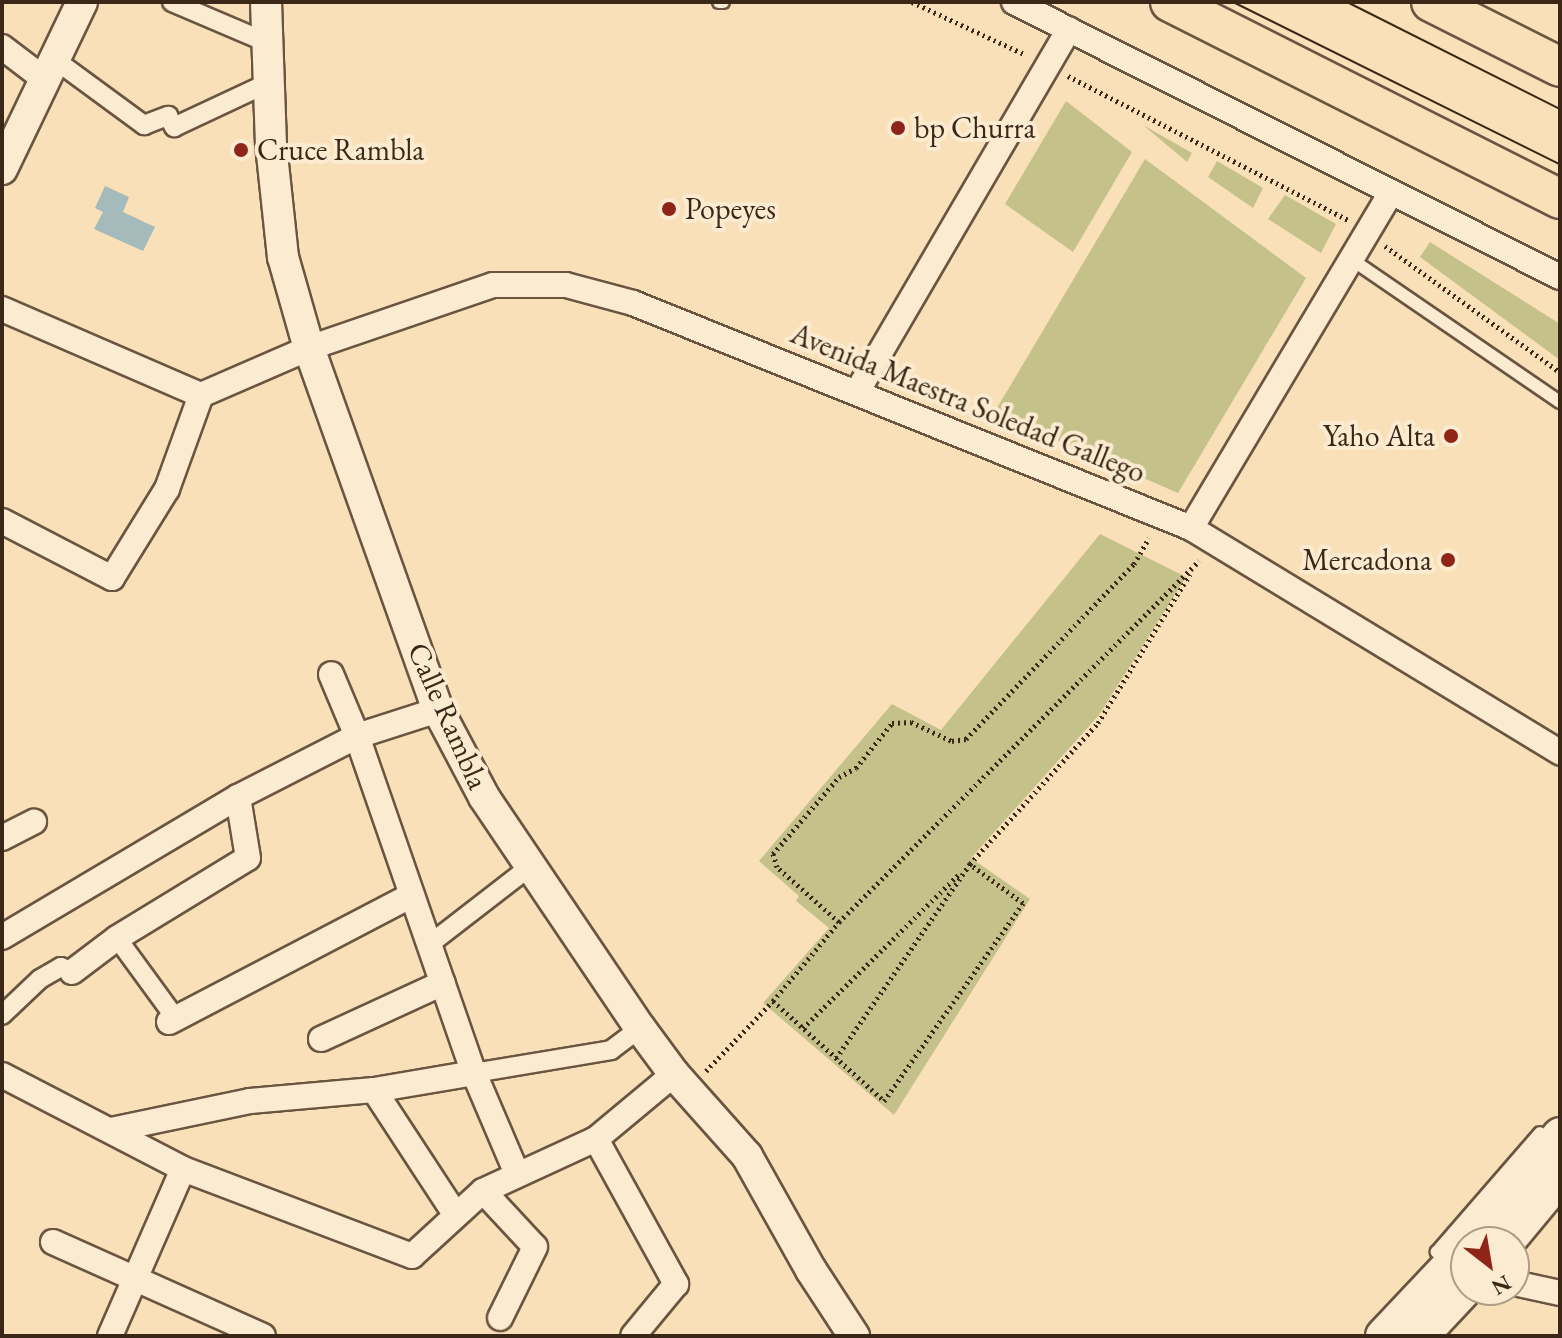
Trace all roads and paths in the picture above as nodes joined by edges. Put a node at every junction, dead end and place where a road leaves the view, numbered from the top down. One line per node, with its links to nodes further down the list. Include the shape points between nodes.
1 (82, 2): 13 (street)
2 (172, 2): 9 (street)
3 (266, 2): 9 (street, Calle Rambla)
4 (912, 2): 11 (path)
5 (1014, 2): 8 (street)
6 (1170, 2): 17 (main road)
7 (1431, 2): 12 (main road)
8 (1069, 29): 11 (street); 16 (street)
9 (266, 42): 14 (street, Calle Rambla)
10 (2, 47): 13 (street)
11 (1048, 65): 18 (path, via 1324,206); 24 (street)
12 (1560, 67)
13 (49, 69): 14 (street, via 144,125 168,116 174,127); 15 (street)
14 (268, 83): 22 (street, Calle Rambla, via 283,257)
15 (2, 169)
16 (1391, 192): 18 (street); 20 (street)
17 (1560, 199)
18 (1366, 234): 19 (street); 23 (path)
19 (1351, 259): 26 (lane); 29 (street)
20 (1560, 277)
21 (2, 309): 25 (street)
22 (309, 348): 24 (street, Avenida Maestra Soledad Gallego, via 493,285 566,285 633,303); 25 (street, Avenida Maestra Soledad Gallego); 33 (street, Calle Rambla)
23 (1560, 372)
24 (857, 392): 27 (street, Avenida Maestra Soledad Gallego)
25 (201, 395): 28 (street, via 167,489 112,578)
26 (1560, 402)
27 (1161, 516): 29 (street, Avenida Maestra Soledad Gallego); 42 (path, via 1134,564 966,739 952,741 911,722 892,723 773,854 777,867)
28 (4, 526)
29 (1191, 528): 30 (street, Avenida Maestra Soledad Gallego)
30 (1214, 541): 31 (path); 35 (street, Avenida Maestra Soledad Gallego)
31 (1190, 574): 39 (path, via 1098,723); 42 (path)
32 (331, 674): 34 (street)
33 (438, 710): 34 (street); 40 (street, Calle Rambla, via 484,797)
34 (357, 736): 36 (street); 41 (street)
35 (1560, 752)
36 (238, 797): 43 (street); 44 (street, via 248,858)
37 (34, 822): 38 (street)
38 (2, 838)
39 (970, 864): 52 (path); 54 (path); 54 (path, via 1023,903 884,1101)
40 (531, 866): 45 (street); 51 (street, Calle Rambla)
41 (412, 895): 45 (street); 50 (street)
42 (839, 922): 48 (path)
43 (2, 937)
44 (117, 938): 46 (street); 50 (street)
45 (430, 944): 47 (street)
46 (72, 972): 49 (street, via 61,967 40,979)
47 (443, 983): 53 (street); 55 (street)
48 (773, 1001): 52 (path); 57 (path)
49 (2, 1015)
50 (173, 1021)
51 (640, 1028): 55 (street, via 611,1050); 57 (street, Calle Rambla)
52 (803, 1028): 54 (path)
53 (321, 1039)
54 (836, 1058)
55 (474, 1073): 58 (street); 64 (street)
56 (2, 1075): 60 (street)
57 (681, 1082): 62 (street); 83 (street, Calle Rambla, via 747,1156)
58 (374, 1090): 60 (street, via 250,1101); 67 (street)
59 (1560, 1121): 68 (lane, via 1543,1129)
60 (111, 1130): 63 (street)
61 (1560, 1135): 69 (main road)
62 (596, 1139): 64 (street); 82 (street, via 676,1284)
63 (183, 1169): 67 (street, via 412,1256); 75 (street)
64 (517, 1174): 66 (street)
65 (1560, 1178): 70 (main road)
66 (483, 1191): 67 (street); 79 (street, via 535,1247)
67 (455, 1214)
68 (1459, 1226)
69 (1491, 1226)
70 (1520, 1226)
71 (1450, 1237): 73 (lane, via 1437,1252)
72 (53, 1242): 75 (street)
73 (1450, 1256)
74 (1450, 1275): 84 (main road)
75 (136, 1281): 80 (street); 81 (street)
76 (1530, 1286): 78 (street)
77 (1450, 1287): 85 (main road)
78 (1560, 1293)
79 (500, 1318)
80 (110, 1336)
81 (263, 1336)
82 (633, 1336)
83 (854, 1336)
84 (1383, 1336)
85 (1421, 1336)

